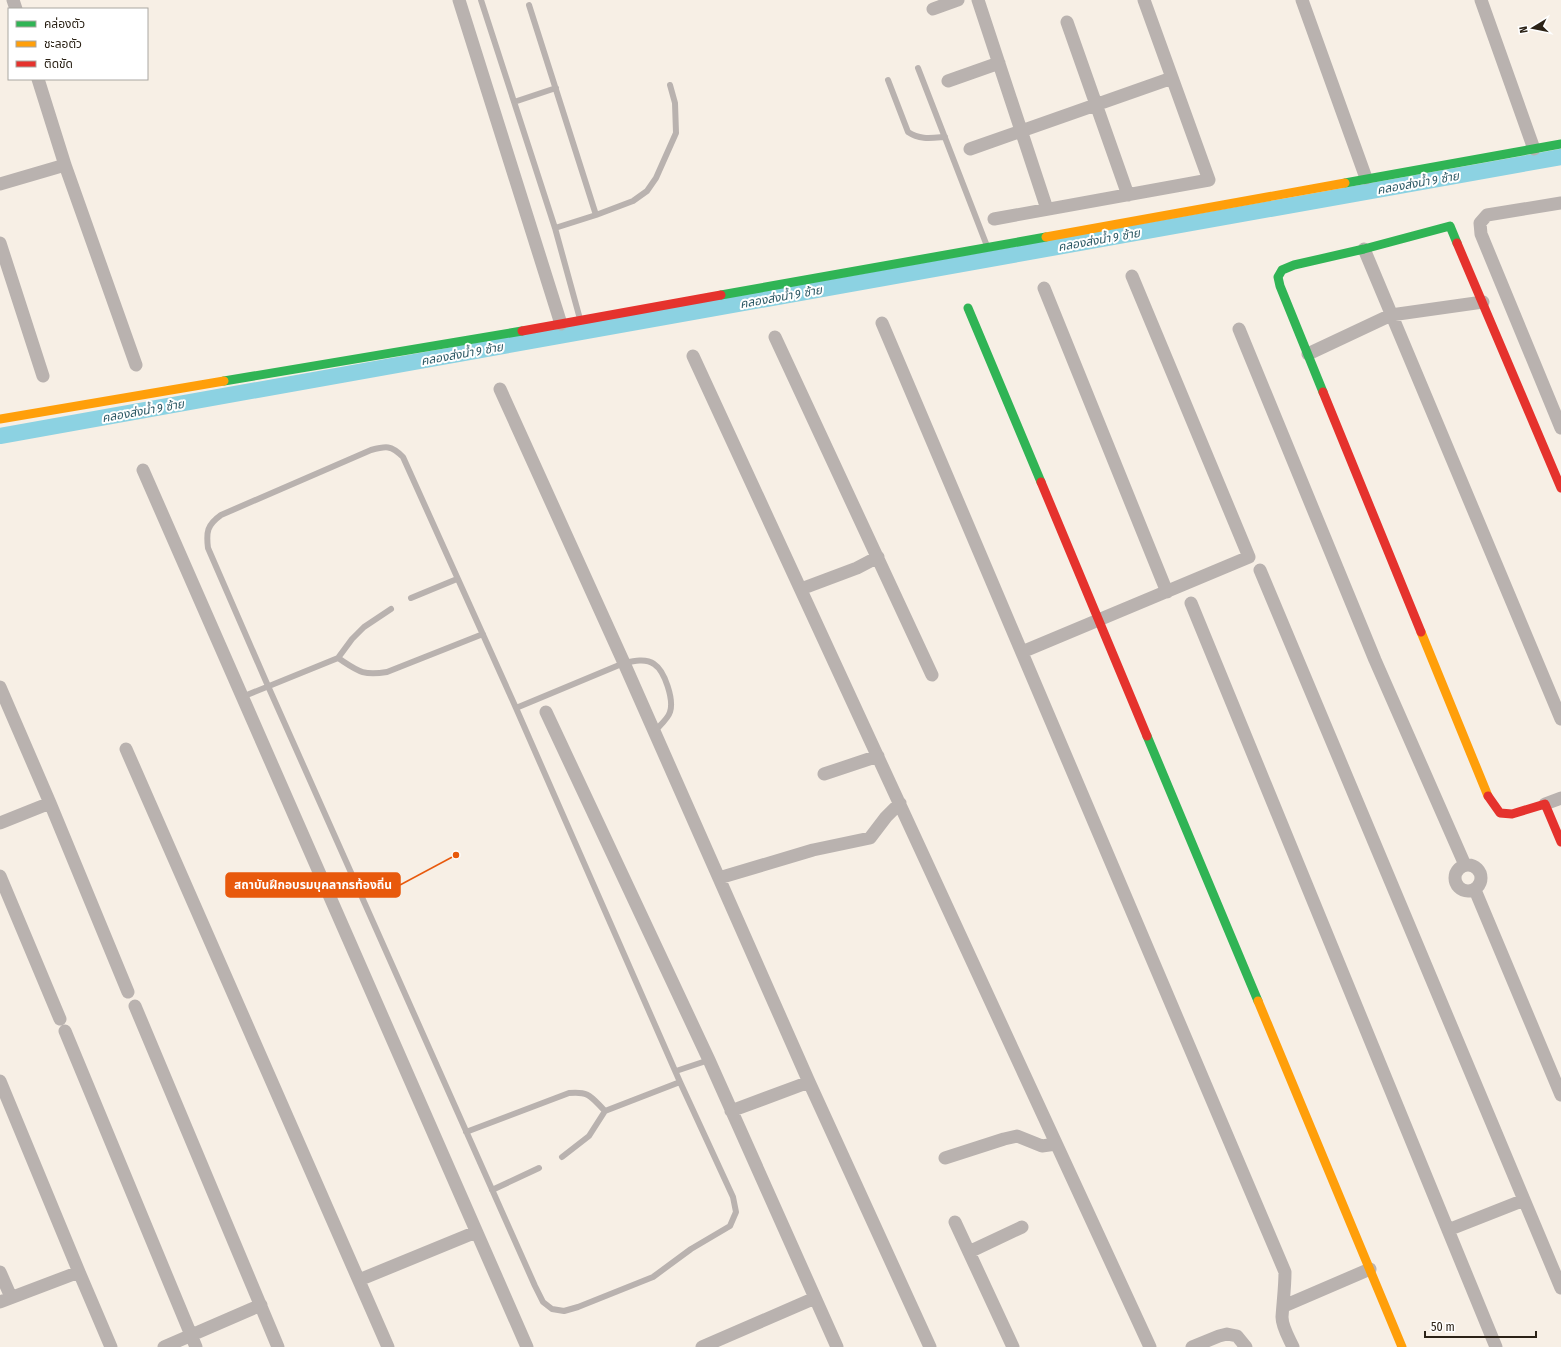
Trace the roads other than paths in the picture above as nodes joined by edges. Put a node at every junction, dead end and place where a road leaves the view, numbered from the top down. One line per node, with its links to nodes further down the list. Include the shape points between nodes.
1 (459, 0): 45 (street)
2 (481, 0): 19 (lane)
3 (978, 0): 11 (street)
4 (1144, 0): 13 (street)
5 (1302, 0): 27 (street)
6 (1481, 0): 24 (street)
7 (954, 1): 9 (street)
8 (529, 5): 18 (lane)
9 (933, 9)
10 (1067, 22): 20 (street)
11 (999, 62): 16 (street); 21 (street)
12 (918, 68): 22 (lane)
13 (1172, 78): 20 (street); 29 (street, via 1209,180)
14 (38, 80): 26 (street)
15 (888, 80): 22 (lane, via 908,132 921,139)
16 (948, 81)
17 (670, 85): 32 (lane, via 675,104 676,133 656,178 647,191 633,201)
18 (556, 88): 19 (lane); 32 (lane)
19 (514, 102): 34 (lane)
20 (1096, 105): 21 (street); 29 (street)
21 (1022, 131): 25 (street); 31 (street)
22 (945, 137): 36 (lane)
23 (1561, 144): 24 (street)
24 (1534, 148): 27 (street)
25 (970, 149)
26 (65, 165): 28 (street); 50 (street)
27 (1366, 178): 36 (street)
28 (0, 184)
29 (1128, 194): 31 (street)
30 (1561, 203): 54 (street, via 1487,215 1480,223 1481,234)
31 (1047, 209): 33 (street)
32 (596, 215): 34 (lane)
33 (994, 219)
34 (555, 228): 43 (lane)
35 (0, 243): 51 (street)
36 (987, 248): 43 (street)
37 (1364, 249): 40 (street, via 1450,226); 42 (street); 48 (street, via 1294,265 1282,270 1278,277)
38 (1132, 276): 61 (street, via 1249,557)
39 (1044, 288): 61 (street)
40 (1483, 302): 42 (street); 56 (street)
41 (968, 308): 65 (street)
42 (1391, 315): 48 (street); 76 (street)
43 (581, 320): 45 (street)
44 (882, 323): 67 (street)
45 (561, 324): 53 (street)
46 (1239, 329): 87 (street, via 1375,660)
47 (775, 337): 57 (street)
48 (1308, 354): 84 (street, via 1489,799 1500,813 1512,814)
49 (692, 356): 60 (street)
50 (136, 365)
51 (43, 376)
52 (500, 389): 69 (street)
53 (0, 419)
54 (1561, 428)
55 (143, 470): 73 (street)
56 (1561, 488)
57 (878, 557): 60 (street, via 851,571); 70 (street)
58 (1260, 570): 109 (street)
59 (457, 579): 62 (lane); 66 (lane); 71 (lane, via 403,457 395,449 385,447 371,450 221,515 212,522 206,534 208,548)
60 (801, 589): 79 (street)
61 (1167, 592): 65 (street)
62 (411, 598)
63 (1191, 603): 112 (street)
64 (391, 609): 68 (lane, via 364,627)
65 (1099, 621): 67 (street); 115 (street)
66 (483, 634): 68 (lane, via 387,672 359,672); 74 (lane)
67 (1022, 652): 123 (street, via 1285,1272)
68 (338, 658): 71 (lane)
69 (624, 663): 74 (lane); 77 (street); 77 (lane, via 645,660 654,663 661,670 671,694 671,706 670,714)
70 (932, 675)
71 (268, 686): 73 (lane); 103 (lane)
72 (0, 687): 82 (street)
73 (242, 698): 113 (street)
74 (516, 708): 96 (lane)
75 (546, 712): 95 (street)
76 (1561, 719)
77 (654, 732): 89 (street)
78 (126, 749): 118 (street)
79 (878, 756): 80 (street); 83 (street)
80 (824, 774)
81 (1561, 798): 84 (street)
82 (50, 803): 85 (street); 91 (street)
83 (900, 803): 89 (street, via 870,838 813,850); 104 (street)
84 (1545, 804): 86 (street)
85 (0, 823)
86 (1561, 842)
87 (1465, 865): 90 (street, via 1471,865 1481,873 1480,886); 90 (street, via 1455,874 1457,887 1468,892)
88 (0, 876): 93 (street)
89 (719, 878): 99 (street)
90 (1475, 890): 100 (street)
91 (128, 992)
92 (135, 1006): 122 (street)
93 (60, 1018)
94 (65, 1032): 124 (street)
95 (709, 1060): 96 (lane); 102 (street)
96 (676, 1071): 98 (lane)
97 (0, 1081): 117 (street)
98 (680, 1082): 101 (lane); 108 (lane, via 733,1196 736,1212 730,1226 691,1249 653,1277 578,1307 564,1311 552,1309 543,1302)
99 (809, 1082): 102 (street); 132 (street)
100 (1561, 1095)
101 (605, 1111): 103 (lane, via 589,1095 581,1092 569,1093); 105 (lane, via 588,1136)
102 (731, 1112): 120 (street)
103 (466, 1132): 108 (lane)
104 (1056, 1144): 106 (street, via 1042,1146 1017,1136); 134 (street)
105 (562, 1157)
106 (945, 1158)
107 (539, 1168): 108 (lane)
108 (492, 1190)
109 (1524, 1200): 112 (street); 119 (street)
110 (955, 1222): 114 (street)
111 (1022, 1227): 114 (street)
112 (1448, 1230): 139 (street)
113 (476, 1232): 118 (street); 129 (street)
114 (970, 1252): 133 (street)
115 (1370, 1269): 123 (street); 138 (street)
116 (0, 1272): 121 (street)
117 (79, 1272): 121 (street); 125 (street)
118 (359, 1280): 128 (street)
119 (1561, 1288)
120 (815, 1298): 130 (street); 131 (street)
121 (6, 1300)
122 (261, 1304): 124 (street); 127 (street)
123 (1284, 1306): 137 (street, via 1282,1318)
124 (194, 1341): 126 (street)
125 (111, 1347)
126 (164, 1347)
127 (278, 1347)
128 (388, 1347)
129 (526, 1347)
130 (702, 1347)
131 (837, 1347)
132 (930, 1347)
133 (1013, 1347)
134 (1150, 1347)
135 (1192, 1347): 136 (street, via 1227,1334 1237,1336)
136 (1246, 1347)
137 (1292, 1347)
138 (1402, 1347)
139 (1496, 1347)

